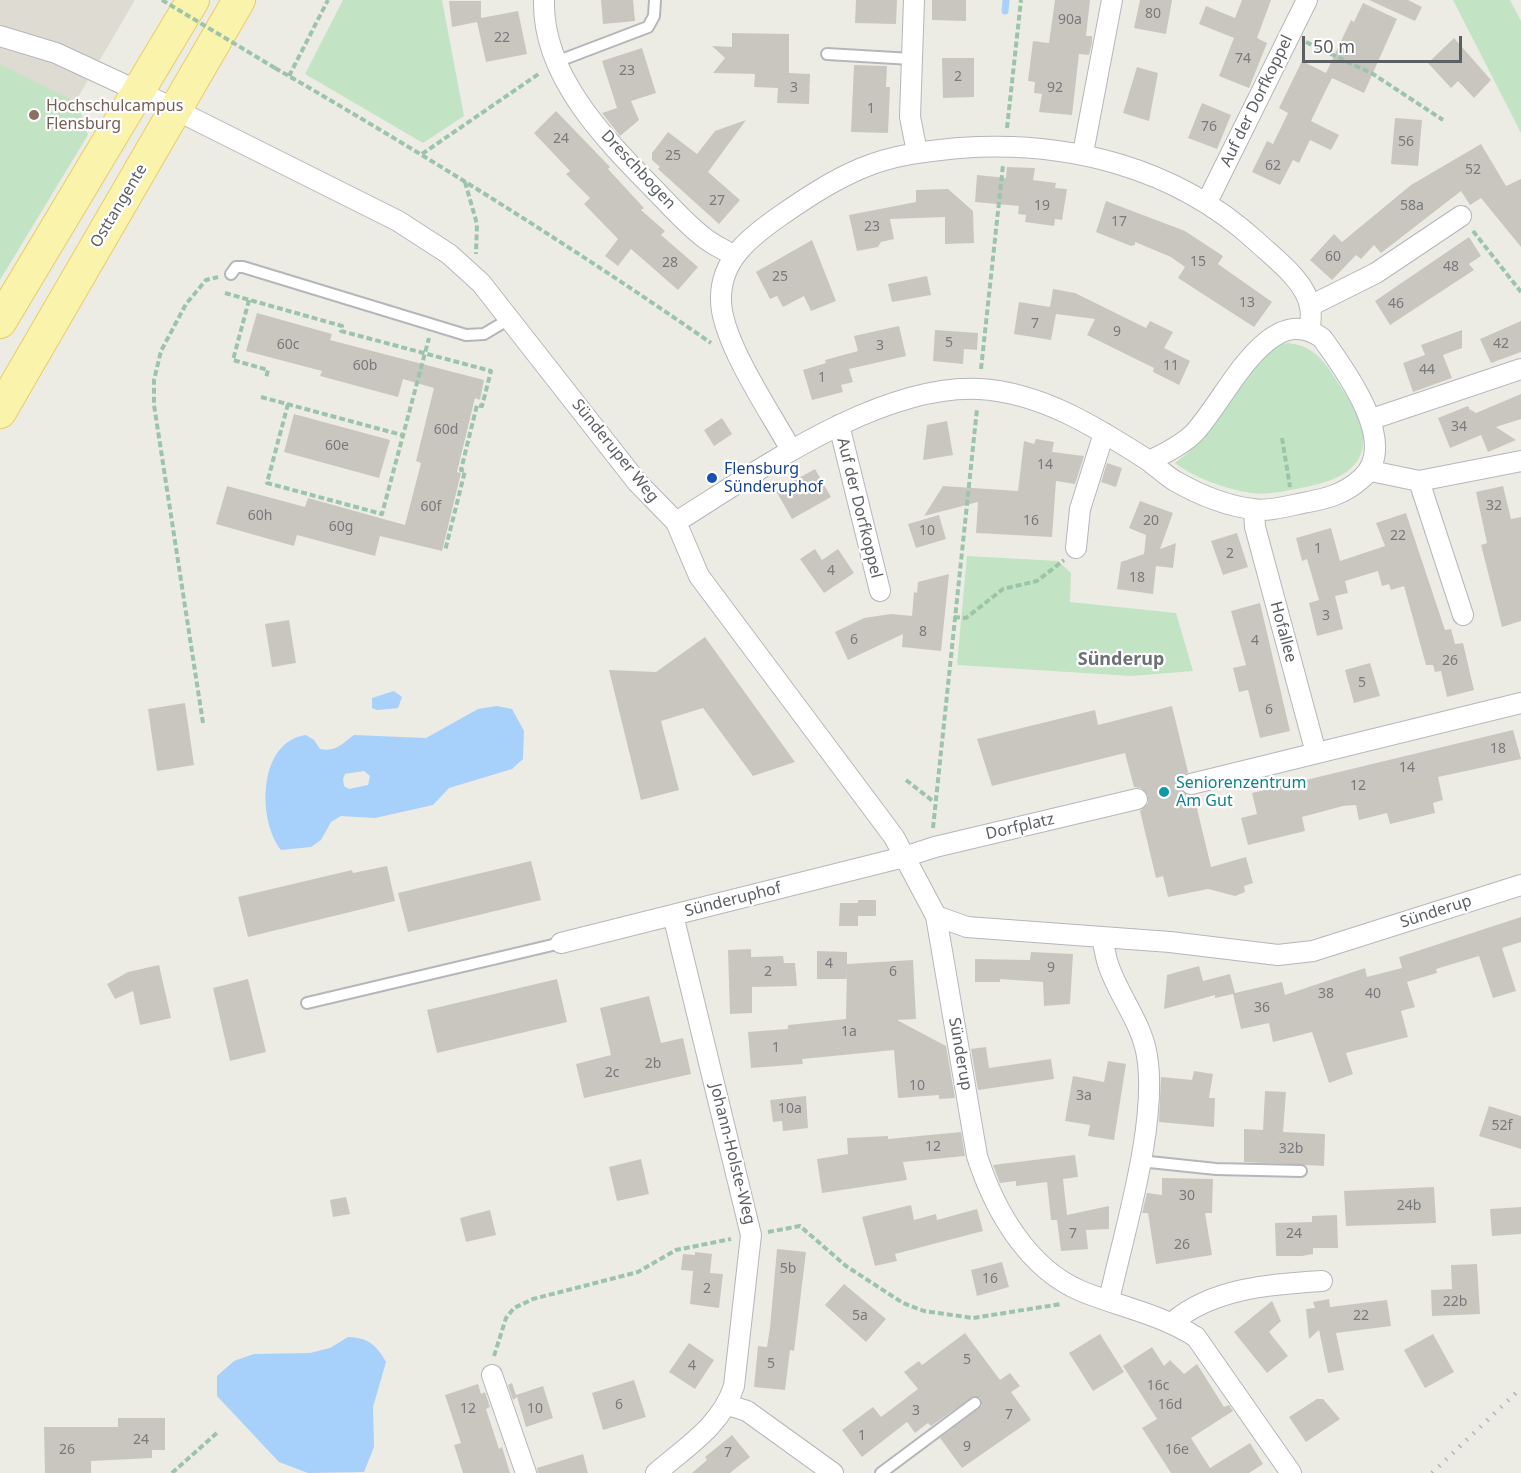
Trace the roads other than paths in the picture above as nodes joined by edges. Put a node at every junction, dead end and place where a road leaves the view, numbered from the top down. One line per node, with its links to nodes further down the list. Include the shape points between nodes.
1 (193, 0): 12 (main road)
2 (239, 0): 13 (main road, Osttangente)
3 (544, 0): 11 (street, Dreschbogen, via 543,12)
4 (655, 0): 11 (lane, via 654,16 648,27)
5 (914, 0): 10 (street)
6 (1112, 0): 15 (street)
7 (1307, 0): 16 (street, Auf der Dorfkoppel)
8 (0, 36): 12 (street, Sünderuper Weg, via 56,53)
9 (827, 54): 10 (lane)
10 (912, 59): 14 (street, via 910,117)
11 (556, 62): 18 (street, Dreschbogen, via 572,92 609,143 703,237)
12 (140, 92): 13 (street, Sünderuper Weg); 22 (main road)
13 (176, 111): 21 (street, Sünderuper Weg, via 398,221 449,254); 25 (main road, Osttangente)
14 (917, 152): 15 (street, via 1005,145); 18 (street, via 862,168 813,193 768,224)
15 (1083, 153): 16 (street, via 1145,173)
16 (1207, 202): 20 (street, via 1286,269)
17 (1461, 216): 20 (street, via 1376,273)
18 (733, 255): 29 (street, via 722,278 720,301 726,329)
19 (231, 274): 21 (lane, via 236,267 243,267 466,335 484,334)
20 (1310, 306): 23 (street)
21 (511, 318): 35 (street, Sünderuper Weg, via 637,482)
22 (0, 322)
23 (1310, 329): 26 (street, via 1322,338); 30 (street, via 1291,330 1269,339 1254,352 1193,435)
24 (1521, 369): 26 (street)
25 (0, 412)
26 (1372, 419): 32 (street, via 1375,445)
27 (839, 425): 28 (street, Auf der Dorfkoppel, via 893,403 979,389 1070,413); 29 (street, Auf der Dorfkoppel); 37 (street, Auf der Dorfkoppel)
28 (1104, 433): 30 (street, Auf der Dorfkoppel); 36 (street, via 1080,509)
29 (792, 450): 35 (street, Auf der Dorfkoppel)
30 (1149, 461): 34 (street, Auf der Dorfkoppel, via 1174,481 1205,496)
31 (1521, 461): 33 (street)
32 (1371, 471): 33 (street); 34 (street, Auf der Dorfkoppel, via 1332,498)
33 (1419, 481): 38 (street)
34 (1254, 510): 40 (street, Hofallee, via 1255,527)
35 (676, 522): 43 (street, Sünderuper Weg, via 699,576 875,812)
36 (1076, 548)
37 (880, 591)
38 (1463, 615)
39 (1521, 703): 40 (street)
40 (1316, 753): 41 (street)
41 (1191, 784)
42 (1137, 799): 43 (street, Dorfplatz)
43 (904, 857): 45 (street, Sünderuphof); 46 (street, Sünderuper Weg)
44 (1521, 885): 47 (street, Sünderup, via 1313,951 1278,955)
45 (673, 915): 48 (street, Sünderuphof); 57 (street, Johann-Holste-Weg, via 751,1235 734,1386)
46 (936, 916): 47 (street, Sünderup, via 967,927); 53 (street, Sünderup, via 977,1156 987,1189 1010,1228 1034,1257 1062,1281)
47 (1102, 937): 50 (street, via 1108,964 1147,1054 1150,1083)
48 (561, 943): 49 (lane)
49 (307, 1003)
50 (1140, 1161): 51 (lane, via 1216,1169); 53 (street)
51 (1301, 1171)
52 (1322, 1281): 54 (street, via 1243,1290 1188,1310)
53 (1109, 1300): 54 (street, Sünderup)
54 (1173, 1322): 62 (street, Sünderup, via 1197,1337)
55 (492, 1375): 58 (street)
56 (975, 1403): 61 (lane)
57 (728, 1405): 59 (street, Johann-Holste-Weg, via 714,1424); 60 (street, via 747,1411)
58 (526, 1473)
59 (656, 1473)
60 (833, 1473)
61 (881, 1473)
62 (1291, 1473)

